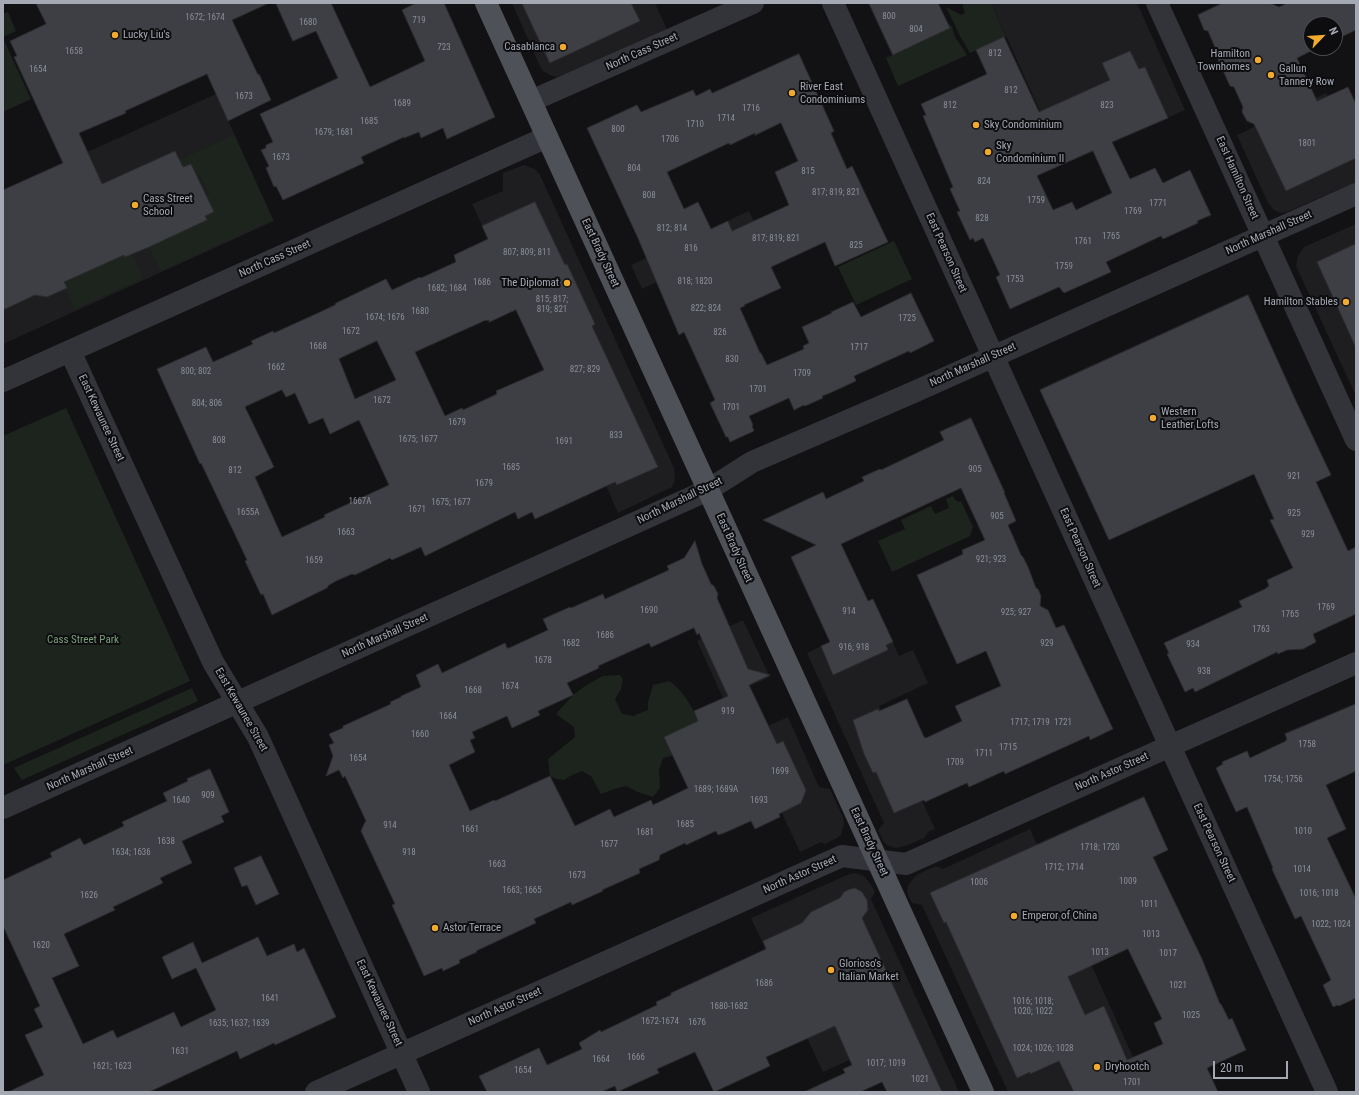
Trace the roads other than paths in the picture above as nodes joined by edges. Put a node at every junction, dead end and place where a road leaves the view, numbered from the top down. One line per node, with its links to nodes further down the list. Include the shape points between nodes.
1 (486, 3): 5 (main road, East Brady Street)
2 (753, 3): 5 (street, North Cass Street)
3 (833, 3): 10 (street, East Pearson Street)
4 (1157, 3): 8 (street, East Hamilton Street)
5 (531, 102): 6 (main road, East Brady Street)
6 (547, 137): 9 (street, North Cass Street); 13 (main road, East Brady Street)
7 (1356, 194): 8 (street, North Marshall Street)
8 (1263, 235): 10 (street, North Marshall Street); 12 (street, East Hamilton Street)
9 (70, 351): 11 (street, North Cass Street); 15 (street, East Kewaunee Street, via 213,662)
10 (993, 356): 13 (street, North Marshall Street, via 752,462); 16 (street, East Pearson Street)
11 (3, 381)
12 (1356, 440)
13 (708, 490): 15 (street, North Marshall Street); 18 (main road, East Brady Street)
14 (1356, 663): 16 (street, North Astor Street)
15 (238, 702): 17 (street, North Marshall Street); 19 (street, East Kewaunee Street, via 258,737)
16 (1170, 746): 18 (street, North Astor Street, via 906,864); 23 (street, East Pearson Street)
17 (3, 808)
18 (877, 860): 19 (street, North Astor Street, via 842,856); 22 (main road, East Brady Street)
19 (402, 1054): 20 (street, North Astor Street); 21 (street, East Kewaunee Street)
20 (316, 1092)
21 (419, 1092)
22 (983, 1092)
23 (1327, 1092)

